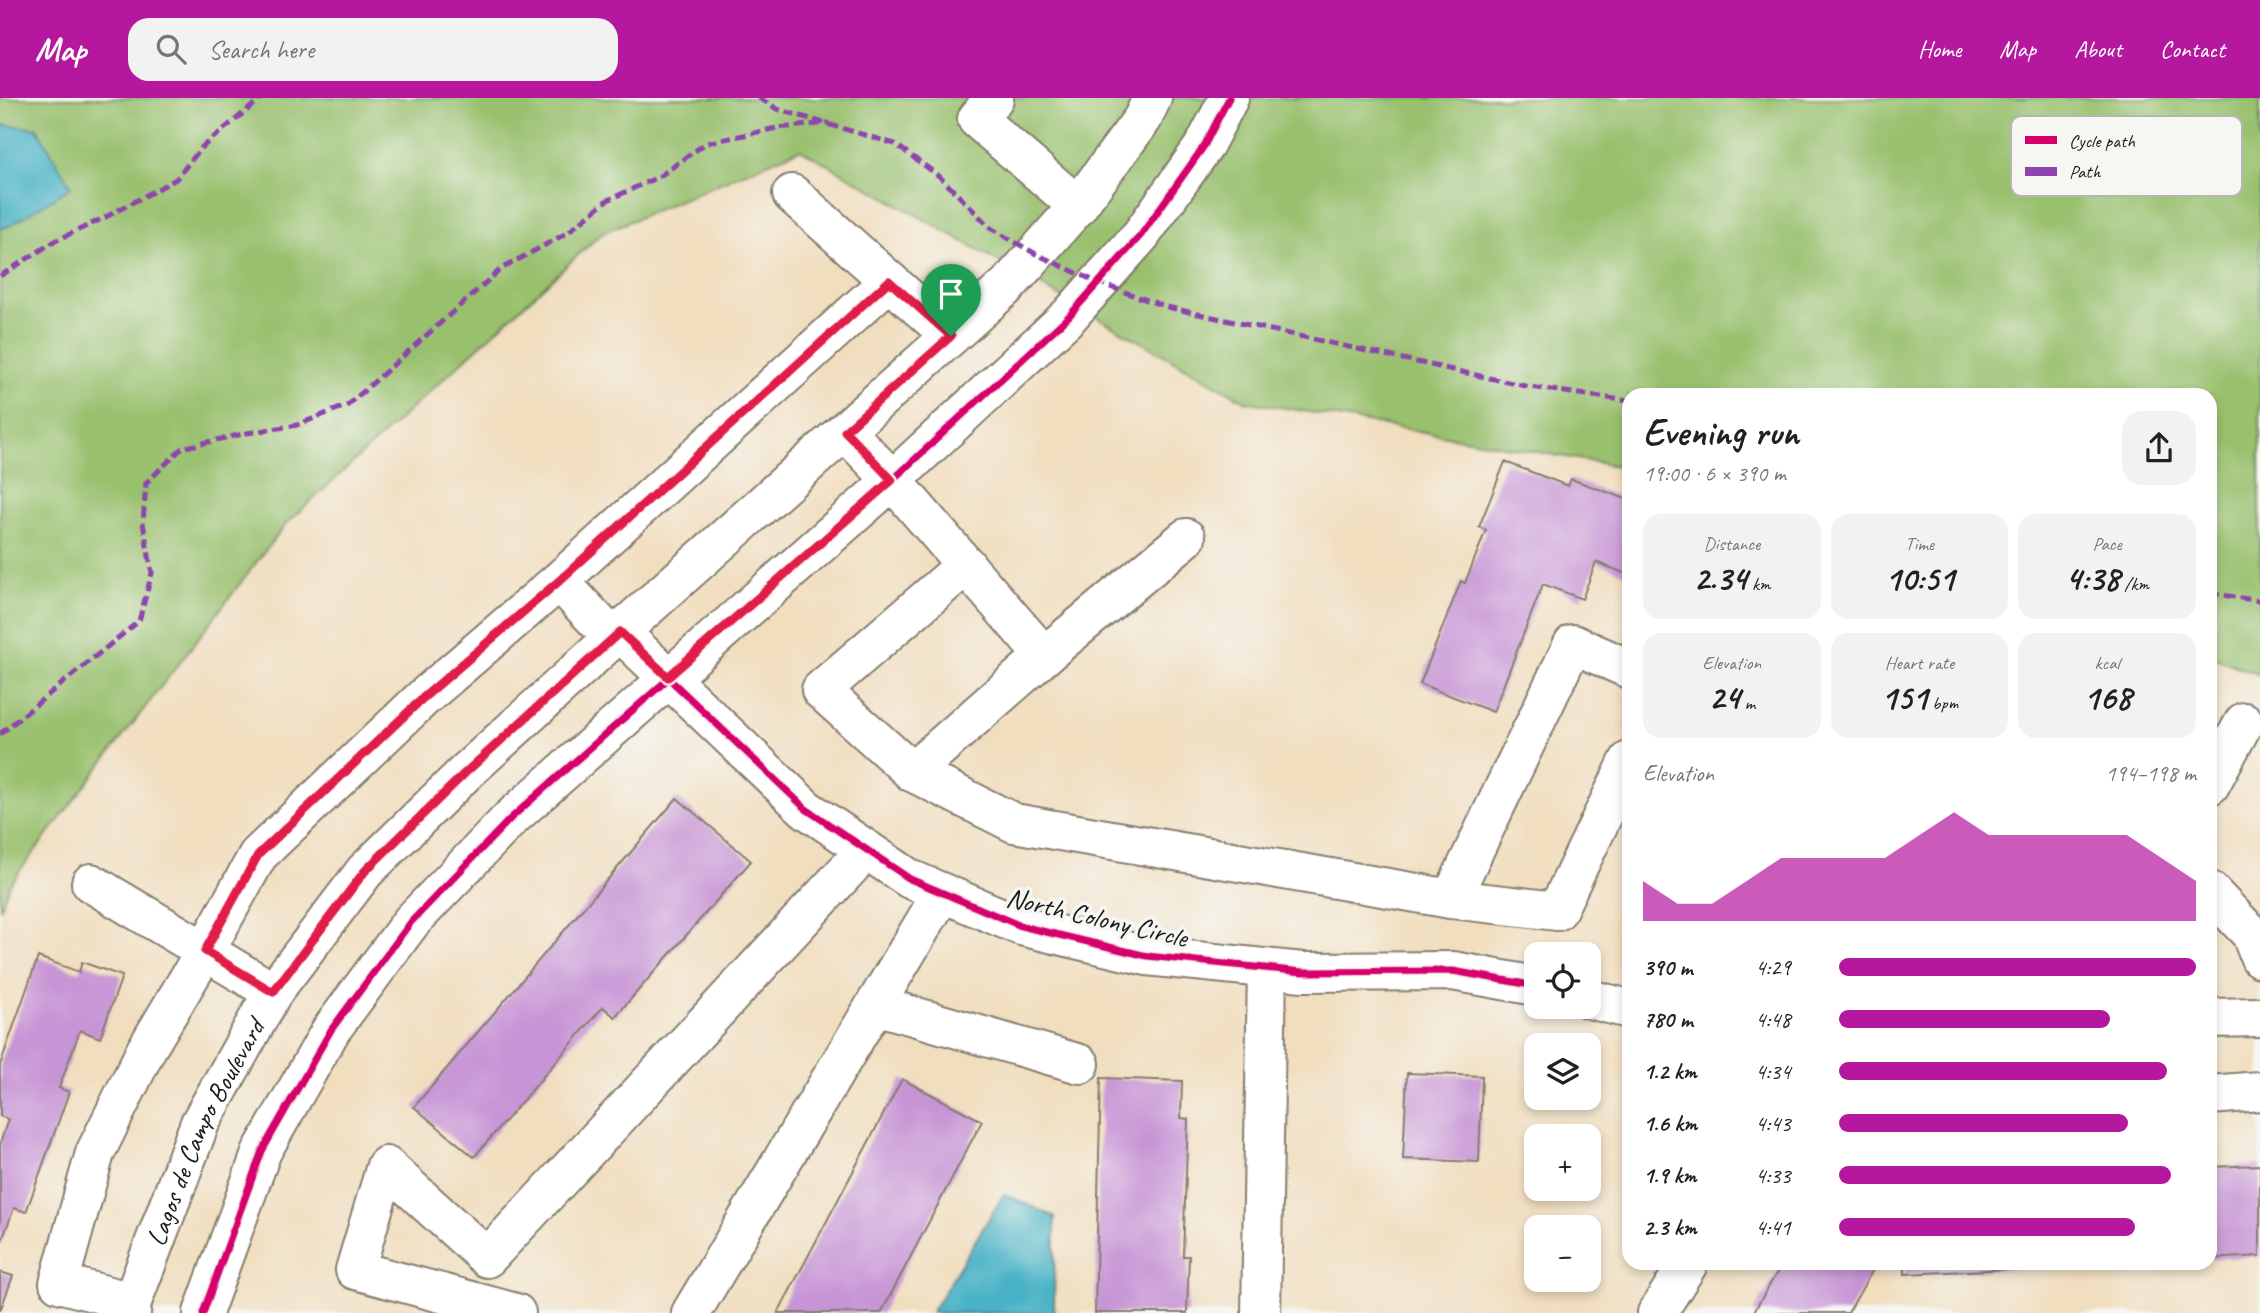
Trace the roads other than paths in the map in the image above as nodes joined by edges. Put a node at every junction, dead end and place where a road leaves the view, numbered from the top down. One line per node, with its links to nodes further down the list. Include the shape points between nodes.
1 (994, 98): 5 (street, via 977,119)
2 (1152, 98): 5 (street, Lagos de Campo Boulevard, via 1143,118)
3 (1229, 98): 9 (street, Lagos de Campo Boulevard, via 1204,146 1141,235 1099,283)
4 (792, 194): 6 (street)
5 (1078, 206): 7 (street, Lagos de Campo Boulevard, via 1008,285)
6 (889, 281): 7 (street); 12 (street)
7 (951, 336): 8 (street, Lagos de Campo Boulevard)
8 (845, 431): 9 (street); 13 (street, Lagos de Campo Boulevard)
9 (892, 480): 11 (street); 16 (street, Lagos de Campo Boulevard)
10 (1186, 538): 14 (street)
11 (966, 565): 14 (street); 18 (street, via 821,690)
12 (559, 581): 13 (street, North Colony Circle); 26 (street, via 423,698 258,855)
13 (616, 635): 16 (street, North Colony Circle); 30 (street, Lagos de Campo Boulevard, via 365,871)
14 (1044, 656): 18 (street)
15 (1622, 666): 25 (street, via 1573,644)
16 (668, 677): 21 (street, North Colony Circle, via 806,809); 43 (street, Lagos de Campo Boulevard, via 511,818 411,922 331,1030 262,1151)
17 (2244, 722): 19 (street)
18 (912, 772): 25 (street, via 1014,823)
19 (2217, 773)
20 (1622, 776): 25 (street, via 1558,911)
21 (866, 850): 23 (street, North Colony Circle, via 910,879); 38 (street)
22 (91, 883): 26 (street)
23 (942, 893): 28 (street, North Colony Circle, via 1021,926 1147,956); 31 (street)
24 (2217, 898): 27 (street, via 2251,934)
25 (1451, 900)
26 (205, 951): 30 (street); 40 (street, via 146,1050 95,1153)
27 (2260, 958)
28 (1267, 970): 29 (street, North Colony Circle, via 1453,971); 46 (street)
29 (1524, 984)
30 (273, 992): 42 (street, Lagos de Campo Boulevard, via 201,1123)
31 (875, 1004): 35 (street); 45 (street)
32 (2260, 1017): 33 (street); 34 (street)
33 (2217, 1018)
34 (2260, 1024)
35 (1080, 1064)
36 (2260, 1091): 37 (street)
37 (2217, 1094)
38 (488, 1258): 41 (street); 41 (street, via 386,1166 355,1270)
39 (1684, 1270): 47 (street)
40 (55, 1298): 42 (street)
41 (473, 1301): 44 (street)
42 (132, 1307)
43 (203, 1313)
44 (516, 1313)
45 (691, 1313)
46 (1261, 1313)
47 (1657, 1313)

